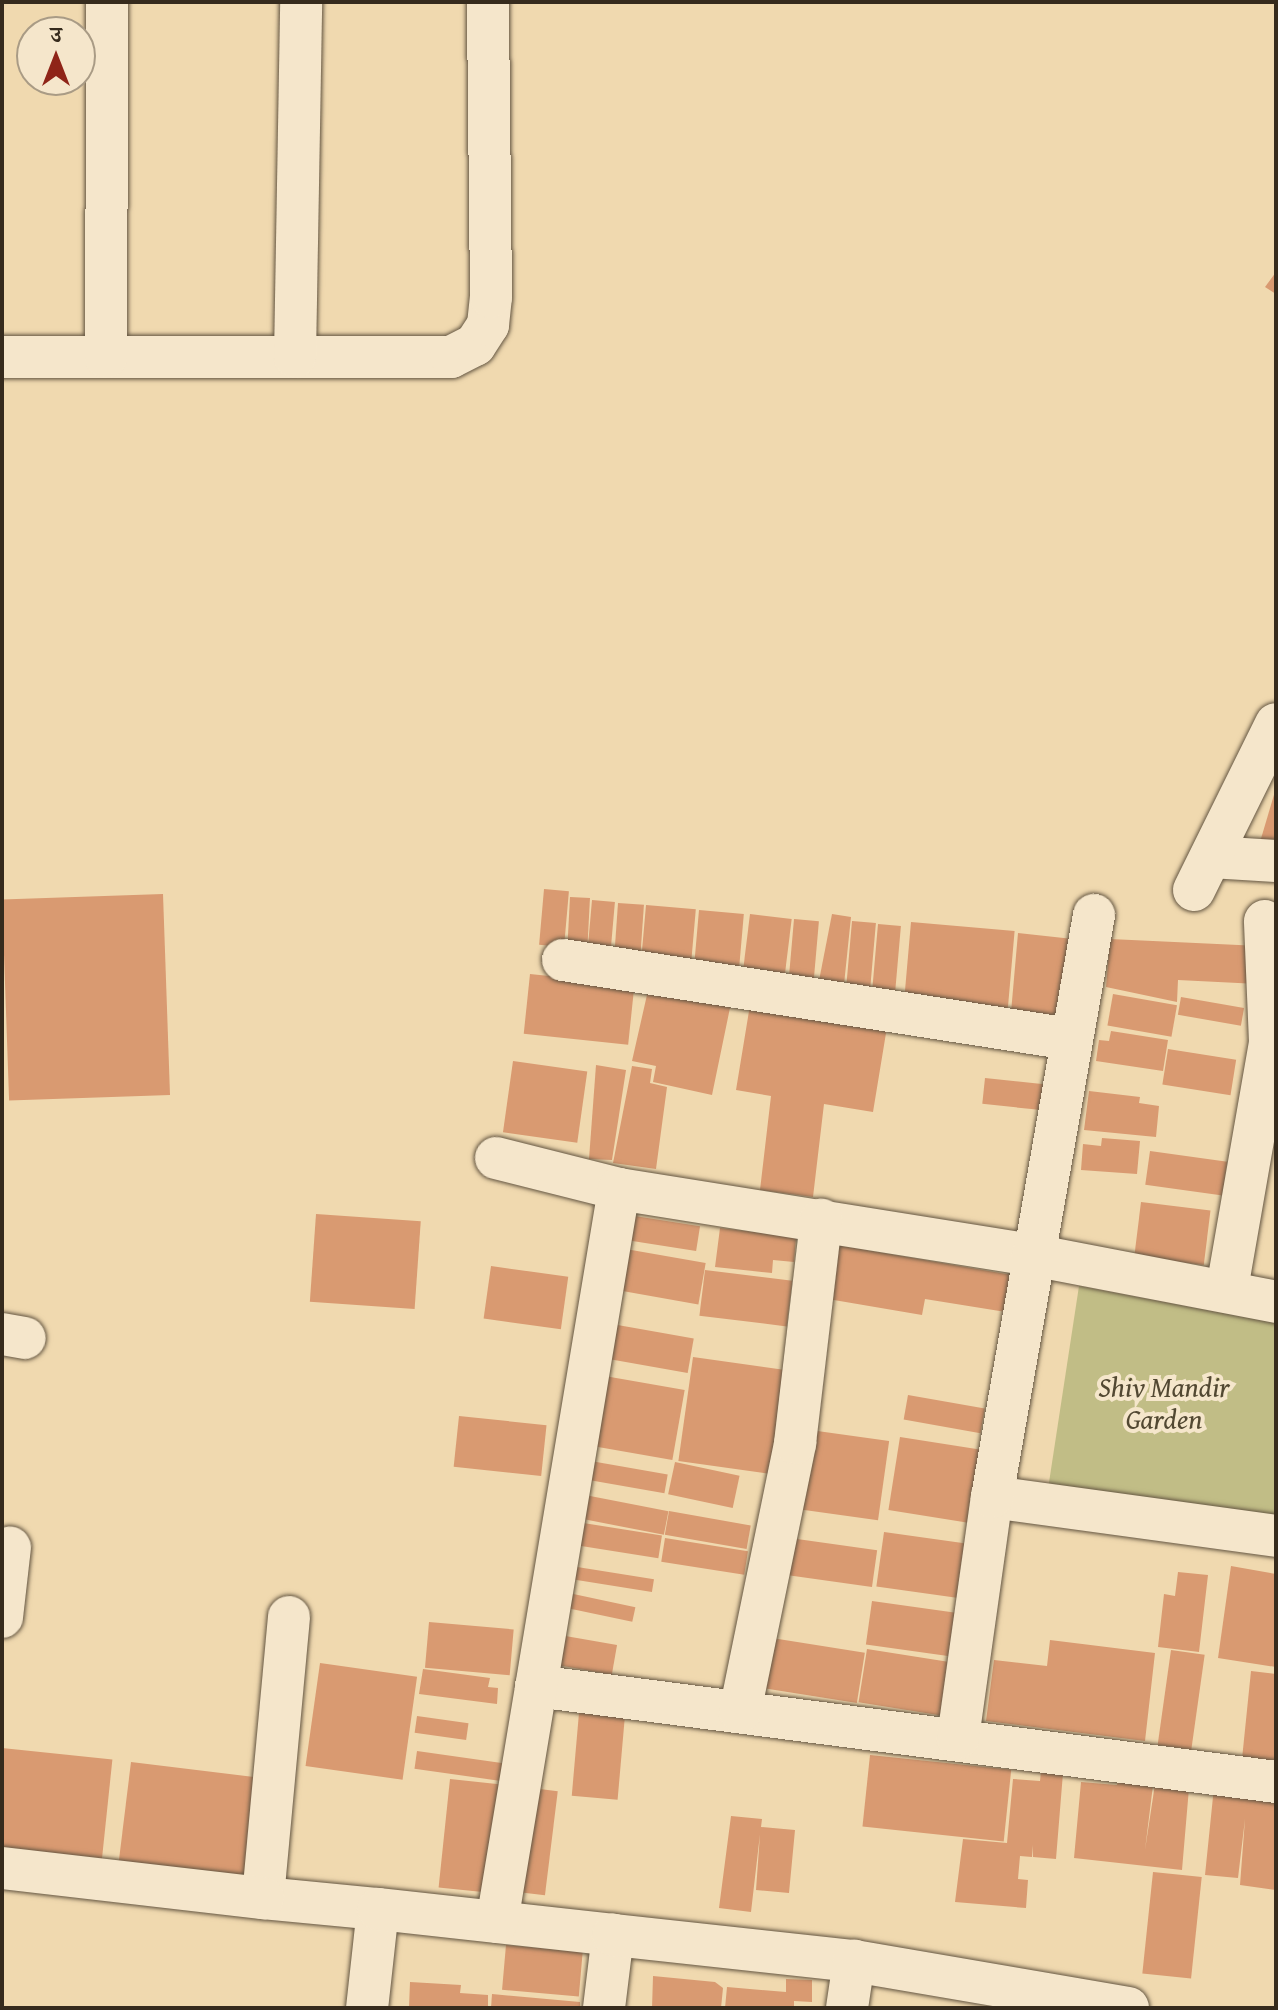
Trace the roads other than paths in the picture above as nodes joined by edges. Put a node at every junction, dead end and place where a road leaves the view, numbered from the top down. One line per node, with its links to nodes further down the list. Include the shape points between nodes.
1 (107, 2): 5 (street)
2 (301, 2): 6 (street)
3 (488, 2): 6 (street, via 488,325 475,345 451,357)
4 (2, 357): 5 (street)
5 (106, 357): 6 (street)
6 (295, 357)
7 (1276, 724): 8 (street, via 1203,873)
8 (1276, 861)
9 (1094, 915): 12 (street)
10 (1265, 921): 13 (street)
11 (563, 960): 12 (street)
12 (1070, 1039): 17 (street)
13 (1272, 1058): 18 (street)
14 (496, 1158): 15 (street)
15 (619, 1189): 16 (street); 25 (street)
16 (821, 1220): 17 (street); 26 (street, via 795,1443)
17 (1033, 1255): 18 (street); 20 (street)
18 (1227, 1289): 19 (street)
19 (1276, 1302)
20 (992, 1497): 21 (street); 27 (street)
21 (1276, 1536)
22 (10, 1547): 23 (street)
23 (2, 1617)
24 (289, 1617): 30 (street)
25 (536, 1686): 26 (street); 32 (street)
26 (740, 1712): 27 (street)
27 (958, 1738): 28 (street)
28 (1276, 1782)
29 (2, 1868): 30 (street)
30 (263, 1898): 31 (street)
31 (378, 1909): 32 (street); 35 (street)
32 (497, 1922): 33 (street)
33 (613, 1935): 34 (street); 36 (street)
34 (854, 1961): 37 (street); 38 (street)
35 (367, 2008)
36 (604, 2008)
37 (847, 2008)
38 (1128, 2008)

